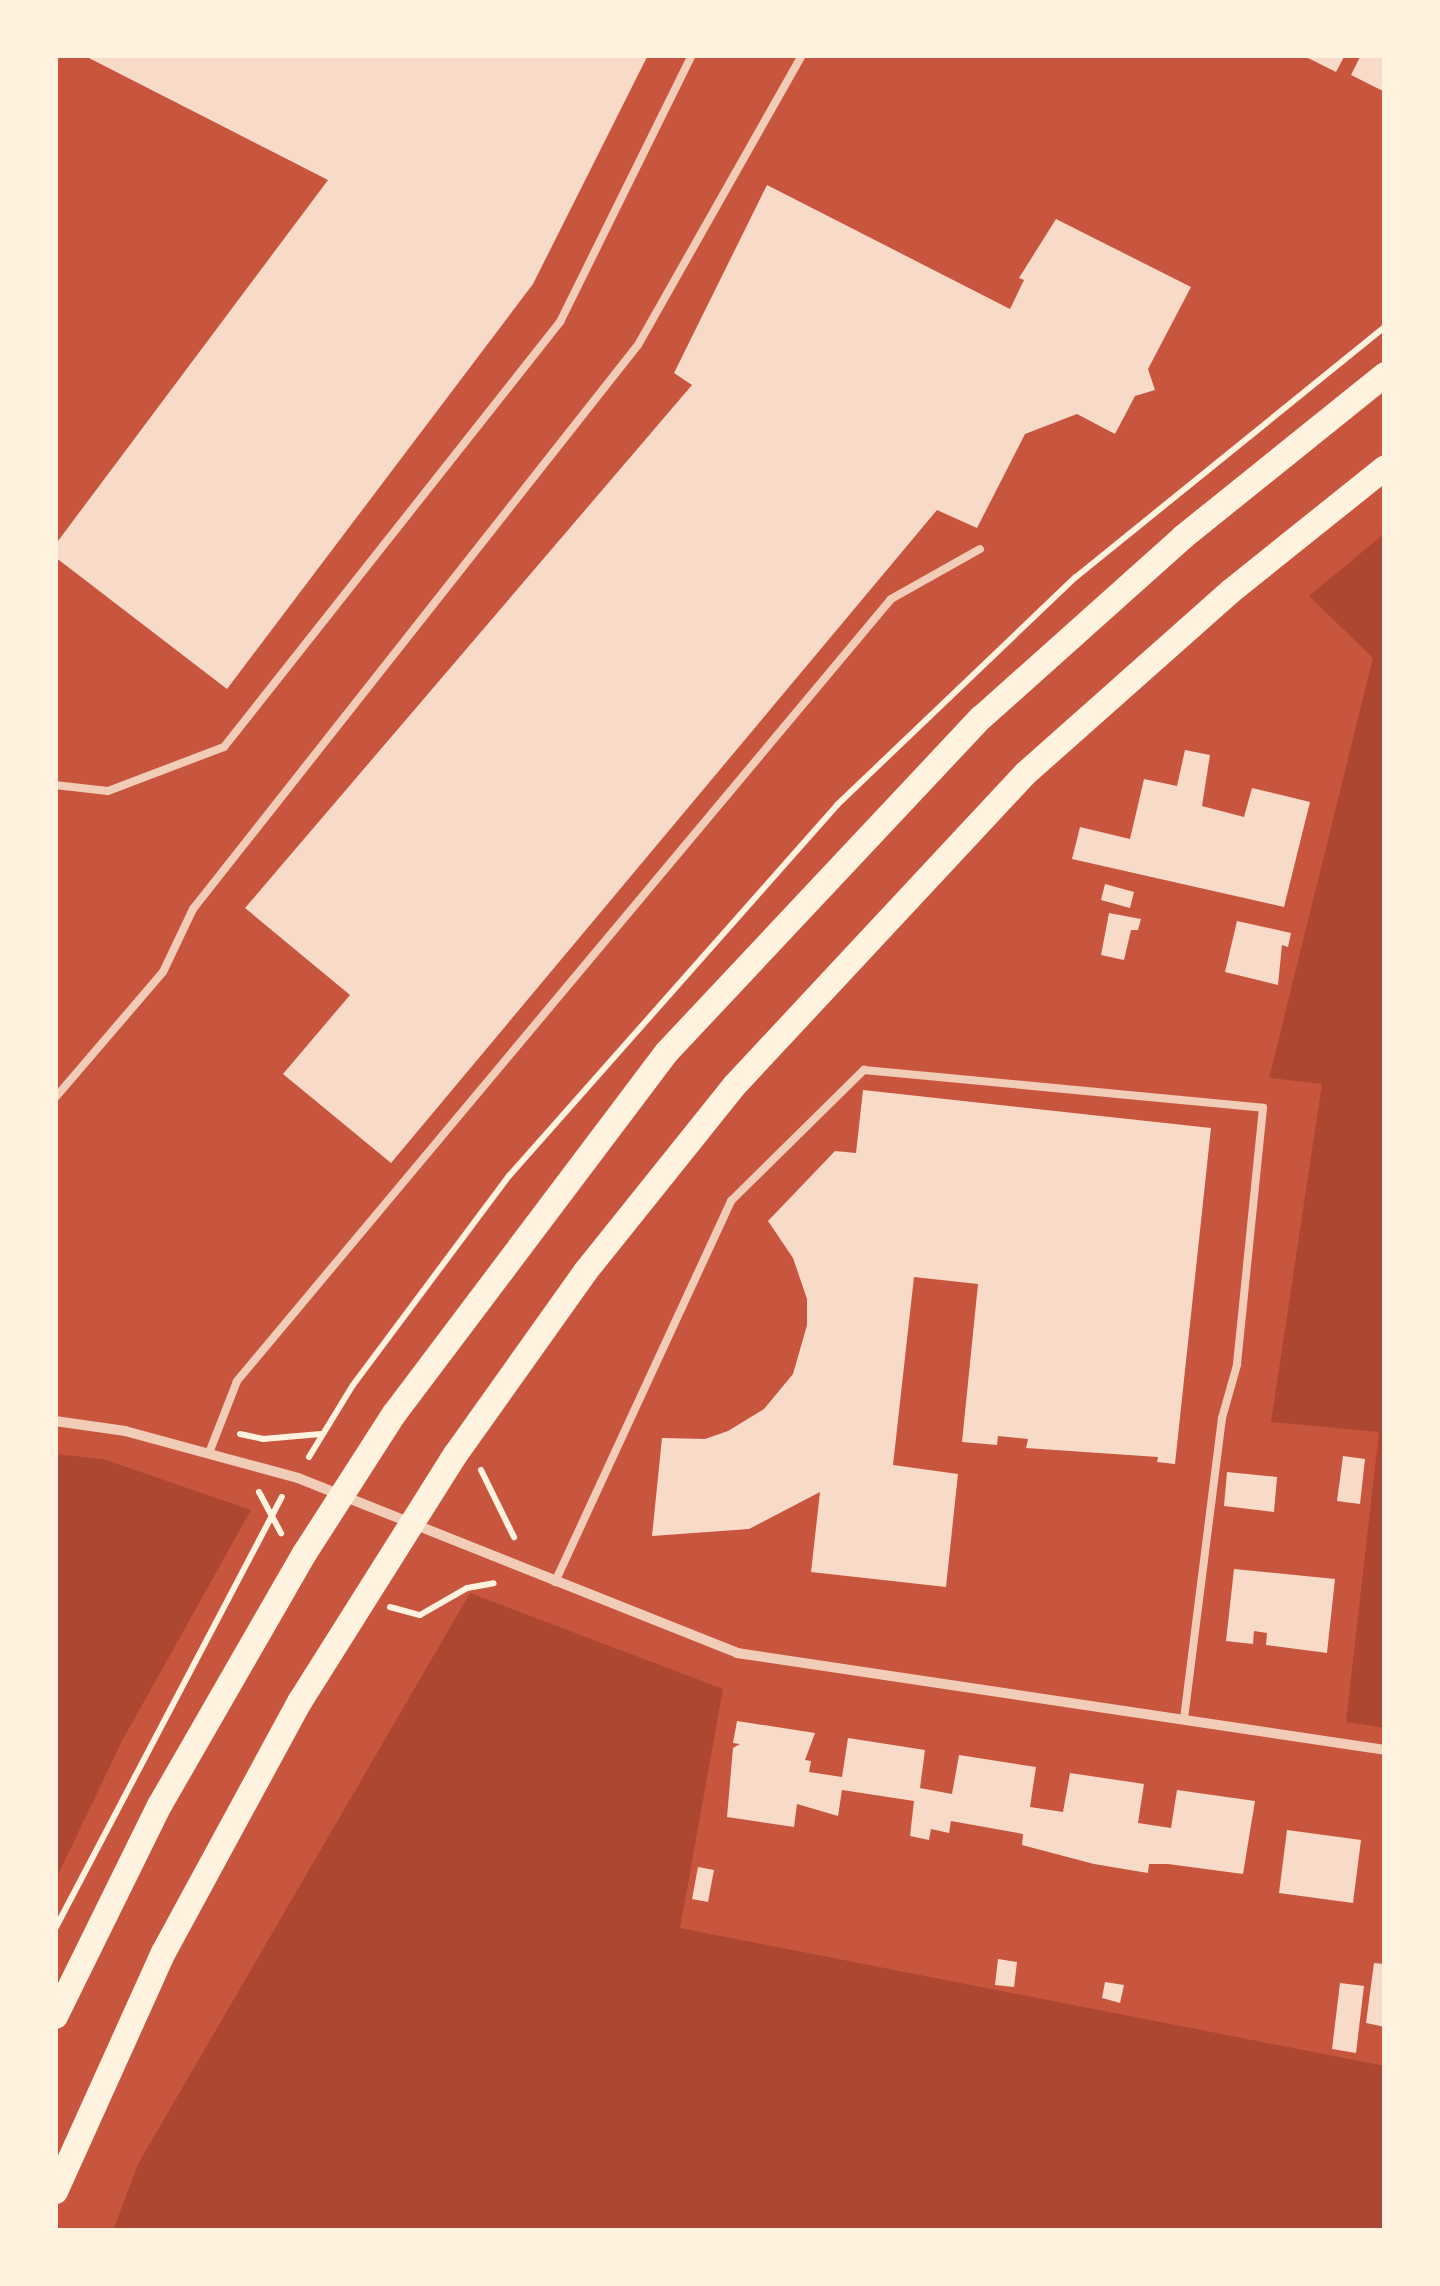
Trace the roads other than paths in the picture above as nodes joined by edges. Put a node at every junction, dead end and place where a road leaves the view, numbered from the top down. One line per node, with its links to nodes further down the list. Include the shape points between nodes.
1 (692, 55): 6 (lane, via 560,322 224,747 108,791)
2 (802, 55): 7 (lane, via 638,345 194,909 163,972)
3 (1385, 374): 10 (main road, via 1182,538 981,717 816,887 666,1052 589,1150 394,1413)
4 (1385, 467): 11 (main road, via 1230,591 1025,773 874,928 734,1085 584,1271)
5 (980, 548): 9 (lane, via 891,598 238,1382)
6 (55, 786)
7 (55, 1098)
8 (55, 1421): 9 (street)
9 (209, 1454): 10 (street)
10 (343, 1494): 11 (street); 15 (main road, via 159,1805)
11 (411, 1522): 12 (street); 16 (main road, via 219,1845)
12 (556, 1582): 13 (street, via 737,1653); 13 (lane, via 731,1201 864,1070 1263,1108 1237,1365 1222,1418)
13 (1184, 1718): 14 (street)
14 (1385, 1750)
15 (55, 2016)
16 (55, 2190)

